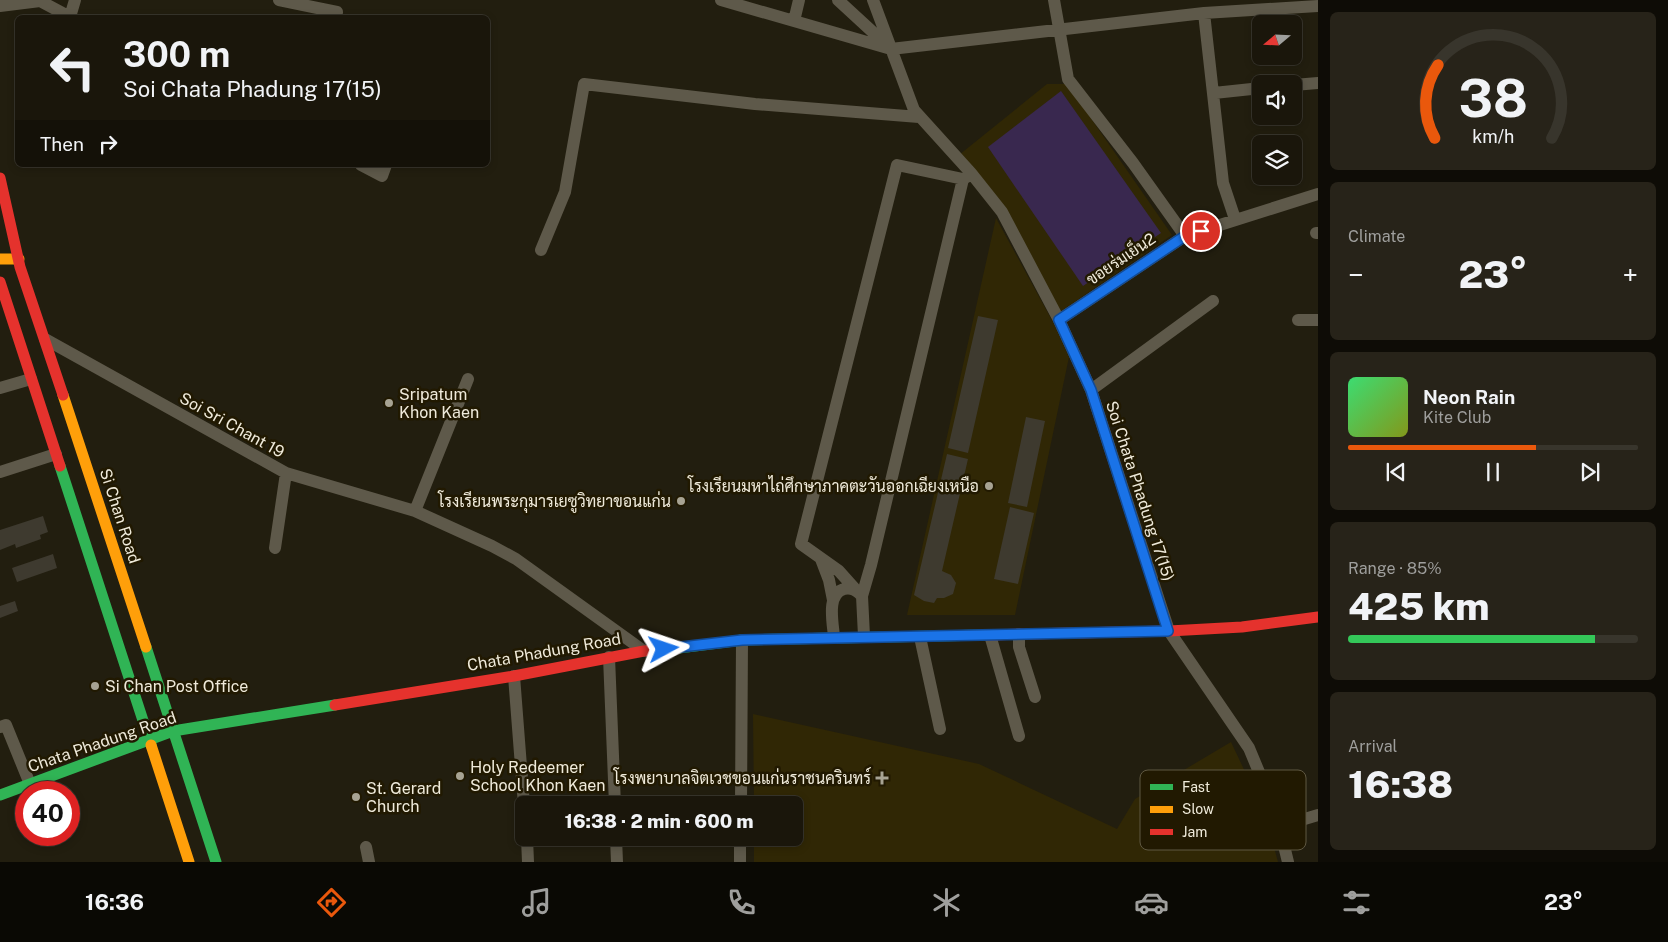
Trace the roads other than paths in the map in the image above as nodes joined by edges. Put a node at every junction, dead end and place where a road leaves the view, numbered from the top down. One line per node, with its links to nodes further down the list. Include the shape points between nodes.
1 (74, 0): 12 (street)
2 (279, 0): 13 (street, via 337,12)
3 (799, 0): 14 (street)
4 (838, 0): 16 (street)
5 (873, 0): 16 (street, Soi Chata Phadung 17(15))
6 (1054, 0): 15 (street)
7 (726, 1): 14 (street)
8 (0, 6): 11 (street, via 40,1)
9 (1318, 6): 10 (street)
10 (1204, 13): 15 (street); 20 (street)
11 (67, 15)
12 (71, 15)
13 (336, 15)
14 (794, 21): 16 (street)
15 (1058, 30): 16 (street); 28 (street, via 1068,78)
16 (891, 49): 21 (street, Soi Chata Phadung 17(15))
17 (1318, 83): 18 (street)
18 (1302, 84)
19 (1252, 89): 20 (street)
20 (1214, 93): 27 (street, via 1223,183)
21 (919, 117): 24 (street, Soi Chata Phadung 17(15)); 29 (street, via 755,104 584,84 565,192)
22 (365, 167): 23 (street, via 382,176)
23 (385, 167)
24 (967, 176): 34 (street, Soi Chata Phadung 17(15), via 1002,212); 47 (street, via 897,164 801,544); 48 (street, via 873,555)
25 (0, 178): 31 (main road, Si Chan Road)
26 (1318, 194): 27 (street, ขอยร่มเย็น2)
27 (1235, 219): 28 (street, ขอยร่มเย็น2)
28 (1185, 236): 34 (street, ขอยร่มเย็น2)
29 (541, 250)
30 (0, 259): 31 (main road)
31 (19, 259): 37 (main road, Si Chan Road)
32 (0, 282): 38 (main road)
33 (1213, 301): 41 (street)
34 (1059, 320): 41 (street, Soi Chata Phadung 17(15))
35 (1298, 320): 36 (street)
36 (1318, 320)
37 (46, 339): 44 (street, Soi Sri Chant 19); 64 (main road, Si Chan Road)
38 (32, 379): 40 (street); 42 (main road)
39 (468, 379): 45 (street)
40 (0, 388)
41 (1091, 390): 51 (street, Soi Chata Phadung 17(15))
42 (56, 454): 43 (street); 66 (main road)
43 (0, 472)
44 (286, 473): 45 (street, Soi Sri Chant 19); 46 (street)
45 (415, 511): 58 (street, Soi Sri Chant 19, via 516,559)
46 (275, 548)
47 (821, 558): 48 (street, via 839,571); 49 (street)
48 (859, 593): 49 (street, via 848,588 835,594); 54 (street)
49 (833, 600): 55 (street)
50 (1318, 617): 51 (main road, Chata Phadung Road, via 1242,627)
51 (1168, 631): 53 (main road, Chata Phadung Road); 67 (street, Soi Chata Phadung 17(15), via 1249,748)
52 (990, 634): 53 (main road, Chata Phadung Road); 56 (main road, Chata Phadung Road); 65 (street)
53 (1019, 634): 61 (street, via 1019,647)
54 (864, 636): 55 (main road, Chata Phadung Road); 56 (main road, Chata Phadung Road)
55 (834, 637): 57 (main road, Chata Phadung Road)
56 (920, 637): 63 (street)
57 (742, 640): 58 (main road, Chata Phadung Road); 74 (street)
58 (644, 651): 59 (main road, Chata Phadung Road)
59 (609, 657): 60 (main road, Chata Phadung Road); 73 (street)
60 (514, 676): 64 (main road, Chata Phadung Road); 72 (street)
61 (1035, 697)
62 (0, 727): 68 (street, via 6,725)
63 (940, 729)
64 (173, 731): 66 (main road, Chata Phadung Road); 83 (main road, Si Chan Road)
65 (1019, 736)
66 (149, 739): 69 (main road, Chata Phadung Road); 82 (main road)
67 (1258, 770)
68 (29, 781)
69 (38, 781)
70 (15, 790): 71 (main road, Chata Phadung Road)
71 (0, 795)
72 (523, 796)
73 (615, 796)
74 (741, 796)
75 (1318, 815): 76 (street)
76 (1306, 819)
77 (527, 846): 85 (street)
78 (616, 846): 86 (street)
79 (740, 846): 87 (street)
80 (366, 847): 84 (street)
81 (1284, 850): 88 (street, Soi Chata Phadung 17(15))
82 (189, 862)
83 (216, 862)
84 (368, 862)
85 (528, 862)
86 (617, 862)
87 (740, 862)
88 (1288, 862)

